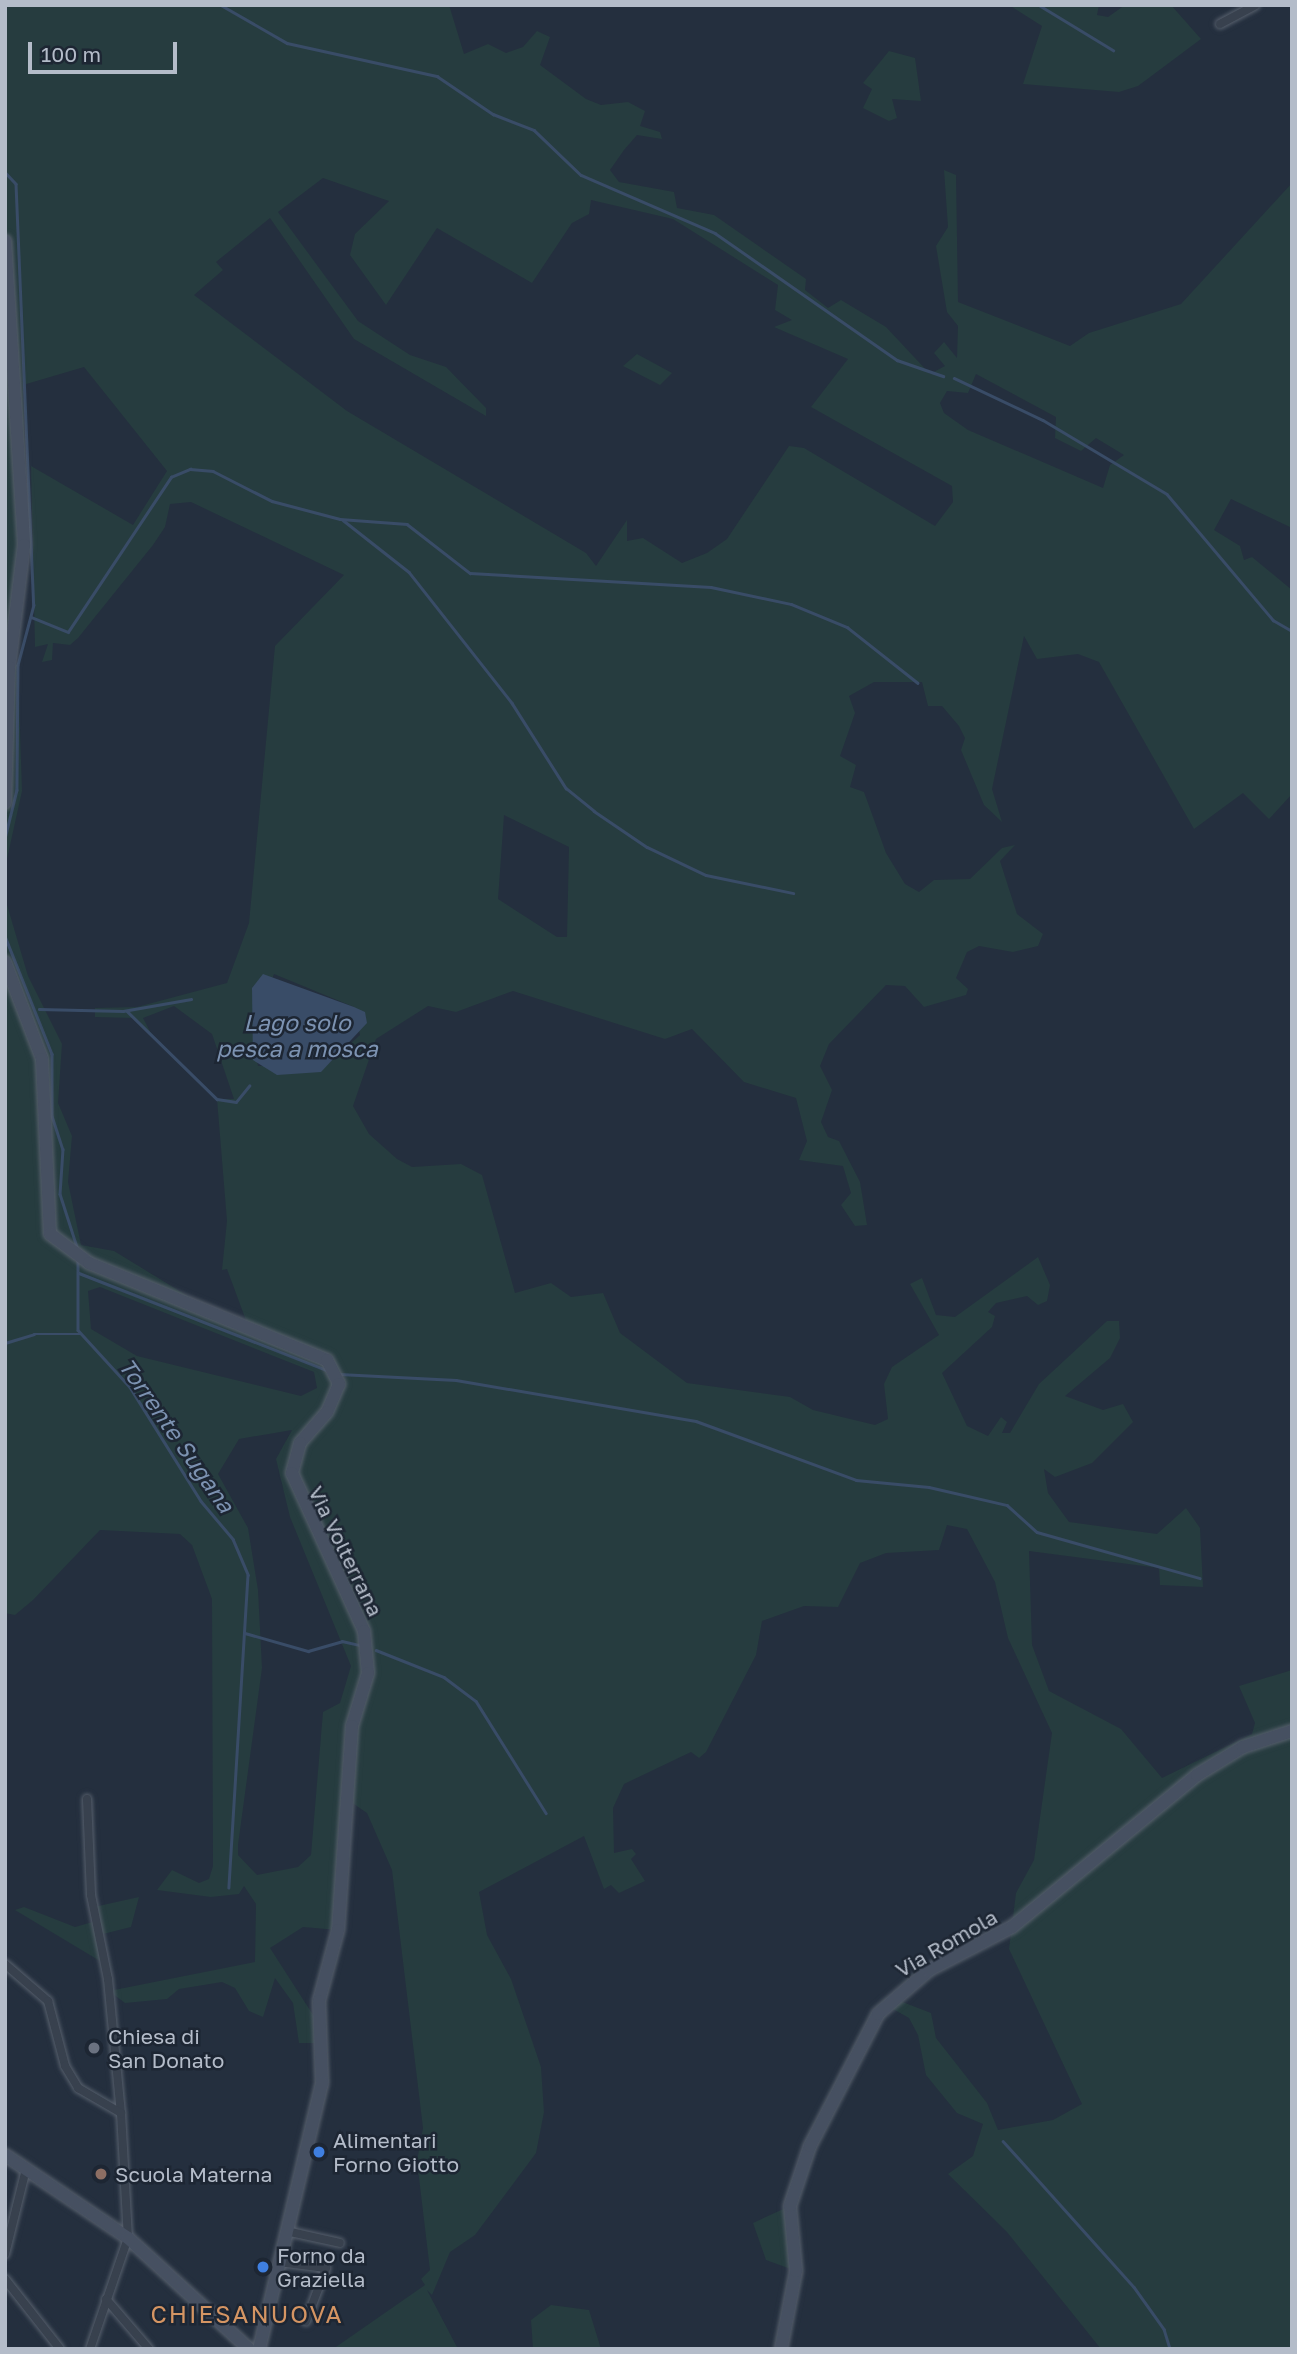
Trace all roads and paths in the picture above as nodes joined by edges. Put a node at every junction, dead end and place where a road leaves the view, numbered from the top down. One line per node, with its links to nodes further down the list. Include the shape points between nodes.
1 (1255, 5): 2 (street)
2 (1220, 24)
3 (5, 241): 4 (main road, via 24,545 9,667)
4 (5, 803)
5 (5, 961): 12 (main road, Via Volterrana, via 42,1059 50,1234 73,1256 327,1360 336,1374 336,1398 300,1443 292,1473 370,1649 352,1726 338,1930 319,2001 322,2083)
6 (1292, 1731): 25 (main road, Via Romola, via 1243,1746 1197,1775 1012,1927 929,1970 878,2014 810,2146 790,2206 796,2271)
7 (86, 1800): 9 (street, via 91,1895 108,1979)
8 (5, 1964): 9 (street, via 48,2001 65,2066 78,2088)
9 (121, 2113): 13 (street)
10 (5, 2155): 11 (main road)
11 (26, 2169): 13 (main road); 15 (street)
12 (286, 2231): 14 (street); 16 (main road, Via Volterrana)
13 (128, 2238): 18 (street); 23 (main road)
14 (340, 2243)
15 (5, 2254)
16 (279, 2262): 19 (street, via 326,2268); 24 (main road, Via Volterrana)
17 (5, 2279): 20 (street)
18 (106, 2299): 21 (street); 22 (street)
19 (306, 2321)
20 (60, 2349)
21 (90, 2349)
22 (149, 2349)
23 (249, 2349)
24 (259, 2349)
25 (781, 2349)

